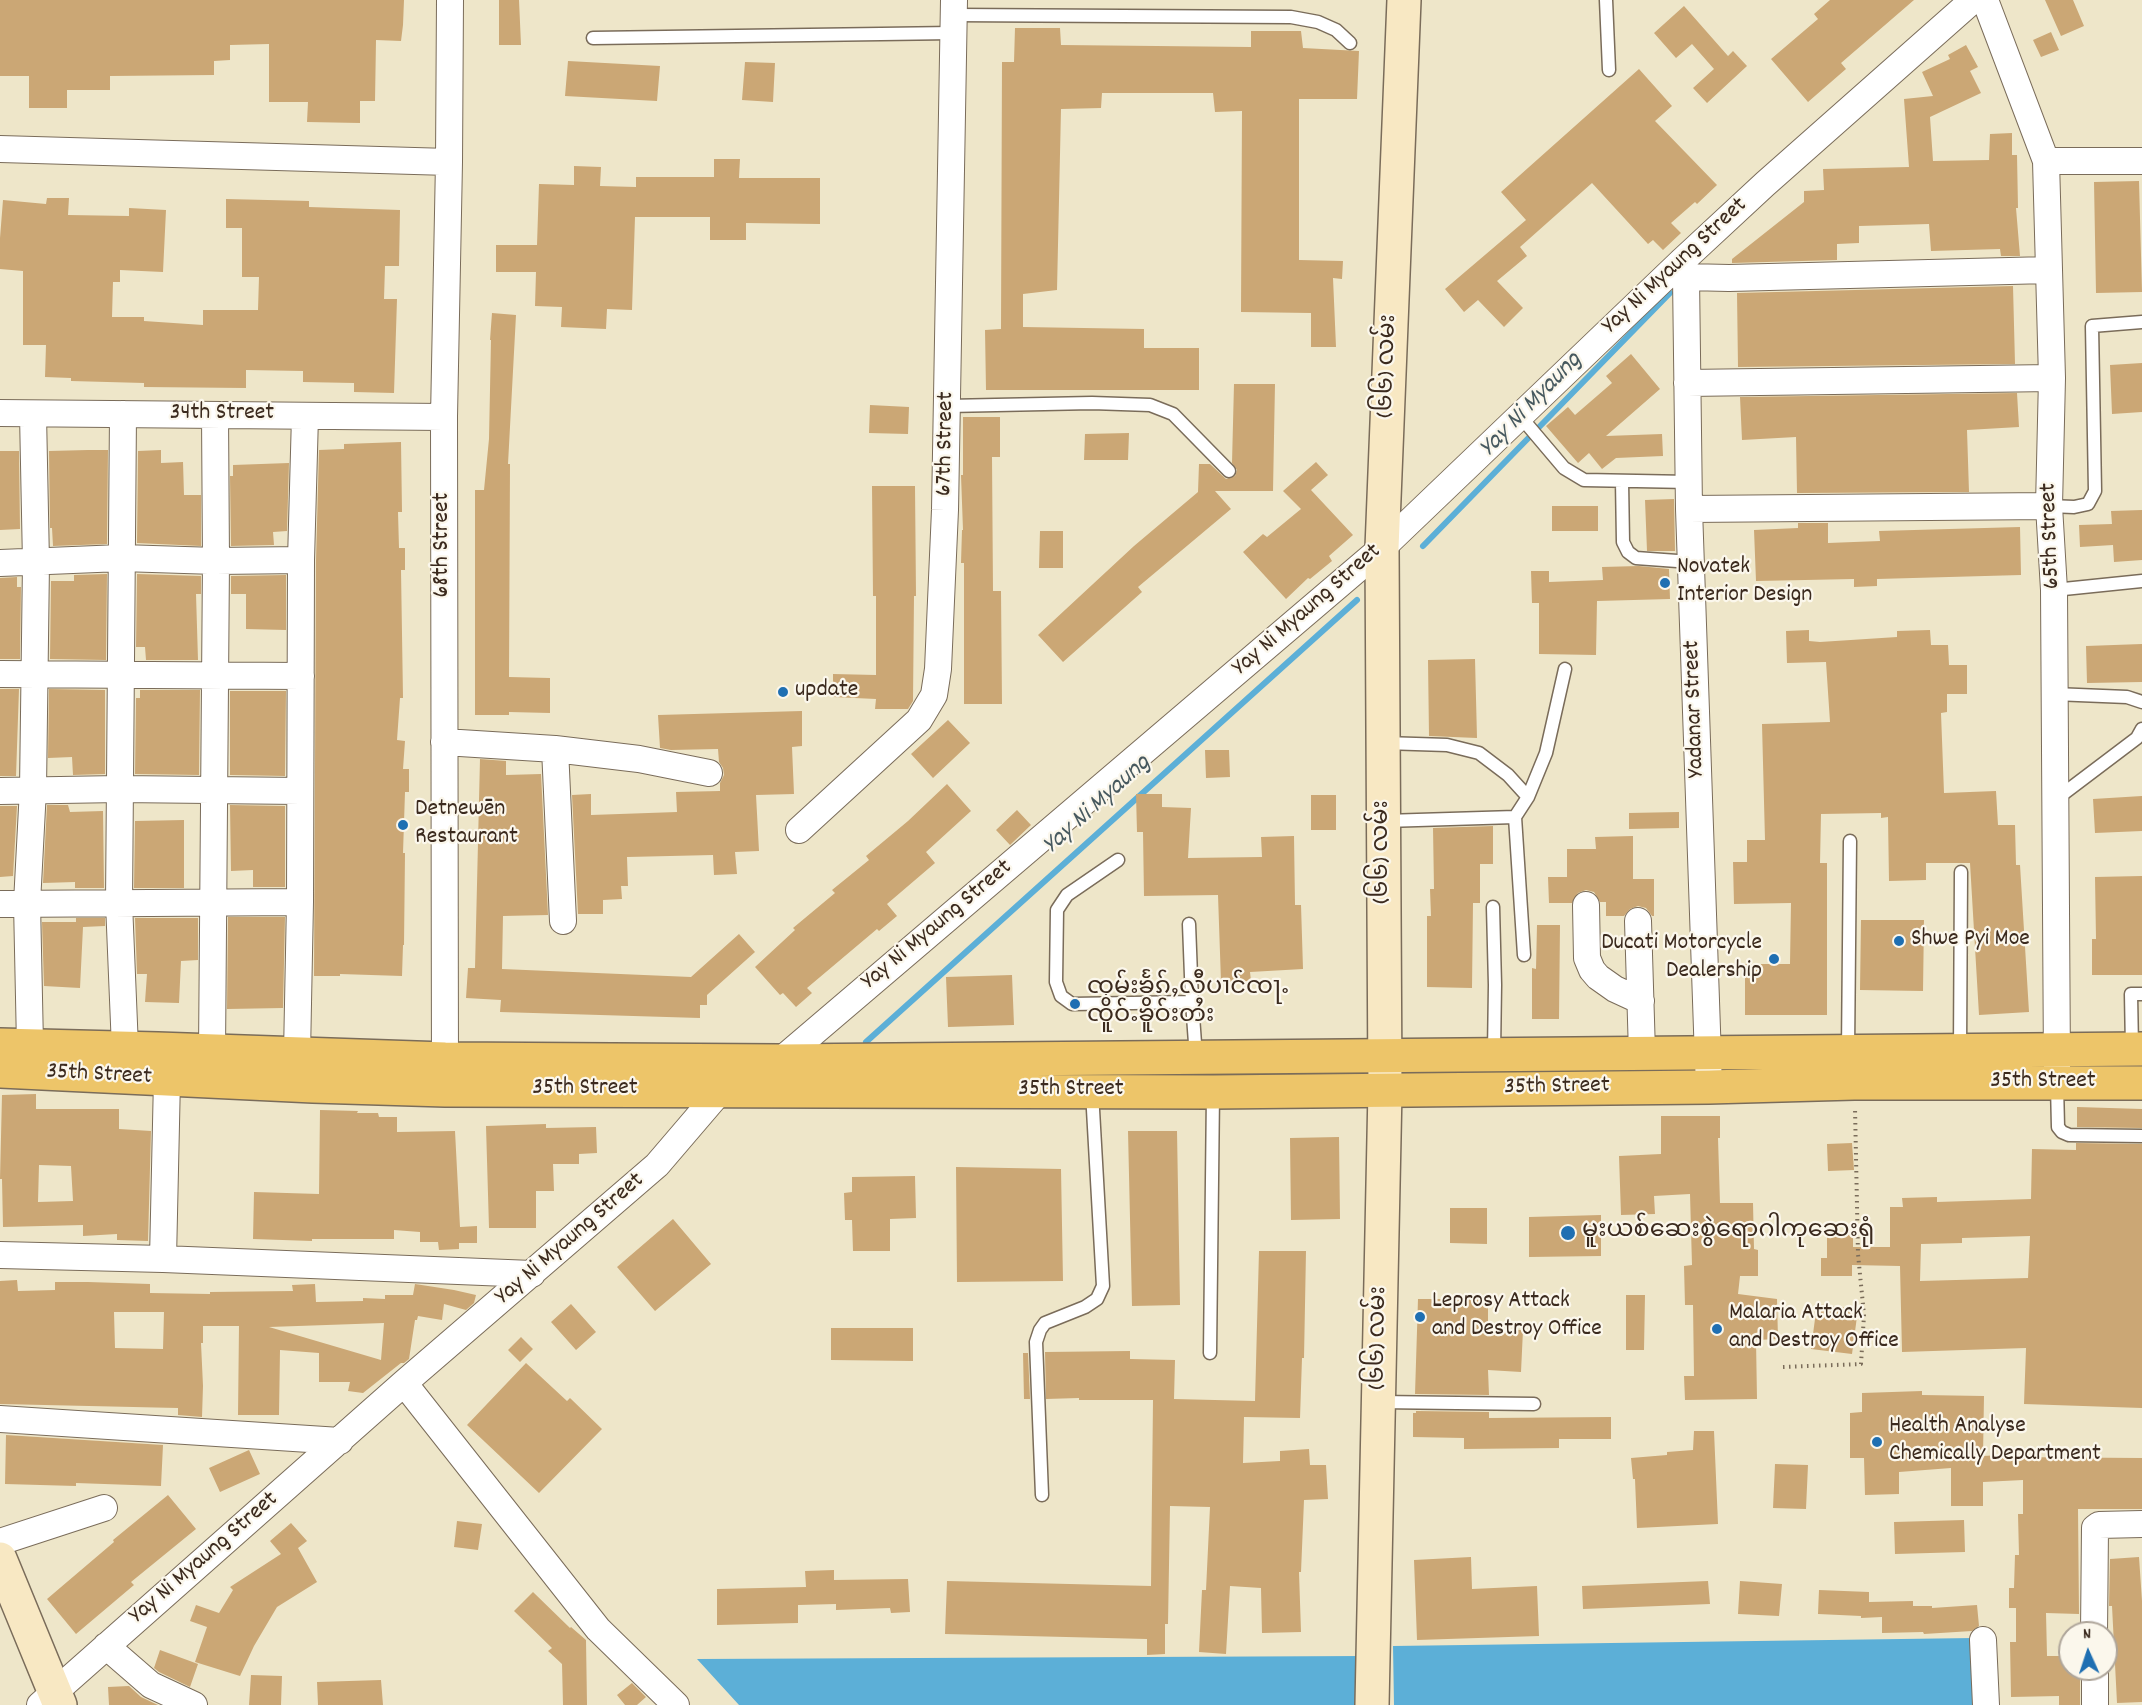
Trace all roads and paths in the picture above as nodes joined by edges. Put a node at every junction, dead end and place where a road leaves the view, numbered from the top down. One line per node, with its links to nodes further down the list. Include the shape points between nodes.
1 (450, 0): 12 (street, 68th Street)
2 (1404, 0): 31 (street, (၆၆) လမ်း)
3 (1606, 0): 8 (lane)
4 (1981, 0): 10 (street, 65th Street); 13 (street, Yay Ni Myaung Street, via 1773,177)
5 (954, 16): 6 (lane); 7 (lane, via 1291,17 1318,22 1336,30); 18 (street, 67th Street)
6 (593, 38)
7 (1350, 43)
8 (1609, 70)
9 (0, 149): 12 (street)
10 (2046, 161): 11 (street); 14 (street, 65th Street)
11 (2142, 161)
12 (449, 162): 25 (street, 68th Street)
13 (1684, 269): 14 (street, via 1729,278); 17 (street, Yadanar Street); 24 (street, Yay Ni Myaung Street)
14 (2049, 270): 16 (street, 65th Street)
15 (2142, 322): 29 (lane, via 2092,326 2095,491 2088,504)
16 (2052, 378): 17 (street); 29 (street, 65th Street)
17 (1688, 383): 28 (street, Yadanar Street)
18 (948, 406): 26 (lane, via 1150,405 1173,414); 62 (street, 67th Street, via 939,658 934,695 919,720)
19 (0, 413): 20 (street, 34th Street)
20 (33, 414): 21 (street, 34th Street); 37 (street)
21 (123, 414): 22 (street, 34th Street); 32 (street)
22 (215, 415): 23 (street, 34th Street); 34 (street)
23 (305, 416): 25 (street, 34th Street); 33 (street)
24 (1520, 416): 27 (lane, via 1573,475 1584,480); 31 (street, Yay Ni Myaung Street)
25 (444, 417): 49 (street, 68th Street)
26 (1228, 471)
27 (1622, 481): 28 (lane); 35 (lane, via 1623,542 1628,552 1636,558)
28 (1689, 482): 30 (street, Yadanar Street)
29 (2049, 506): 30 (street); 39 (street, 65th Street)
30 (1689, 509): 35 (street, Yadanar Street)
31 (1382, 548): 50 (street, (၆၆) လမ်း); 93 (street, Yay Ni Myaung Street)
32 (121, 558): 34 (street); 37 (street); 44 (street)
33 (301, 560): 34 (street); 45 (street)
34 (216, 561): 43 (street)
35 (1691, 562): 87 (street, Yadanar Street)
36 (0, 563): 37 (street)
37 (36, 563): 42 (street)
38 (2142, 581): 39 (lane)
39 (2054, 590): 46 (street, 65th Street)
40 (1565, 669): 58 (lane, via 1546,753)
41 (0, 674): 42 (street)
42 (35, 674): 44 (street); 53 (street)
43 (215, 675): 44 (street); 45 (street); 56 (street)
44 (120, 676): 54 (street)
45 (302, 676): 57 (street)
46 (2054, 694): 47 (lane, via 2127,697); 59 (street, 65th Street)
47 (2142, 702)
48 (2142, 729): 59 (lane, via 2137,738)
49 (444, 742): 51 (street); 96 (street, 68th Street)
50 (1383, 743): 58 (lane, via 1447,745 1479,753 1508,775); 61 (street, (၆၆) လမ်း)
51 (555, 749): 52 (street, via 639,759); 73 (street)
52 (709, 773)
53 (33, 789): 54 (street); 55 (street); 67 (street)
54 (120, 789): 56 (street); 68 (street)
55 (0, 791)
56 (213, 791): 57 (street); 69 (street)
57 (300, 791): 66 (street)
58 (1528, 797): 60 (lane)
59 (2055, 800): 83 (street, 65th Street)
60 (1515, 817): 61 (lane); 76 (lane)
61 (1383, 821): 89 (street, (၆၆) လမ်း)
62 (799, 830)
63 (1850, 841): 94 (lane)
64 (1118, 860): 79 (lane, via 1067,895 1057,910 1056,982 1061,996 1072,1004)
65 (1961, 872): 85 (lane)
66 (300, 902): 69 (street); 88 (street)
67 (27, 903): 68 (street); 70 (street); 80 (street)
68 (119, 903): 69 (street); 81 (street)
69 (213, 903): 84 (street)
70 (0, 904)
71 (1586, 905): 78 (street, via 1587,958 1592,970 1615,989)
72 (1493, 907): 90 (lane)
73 (562, 921)
74 (1638, 921): 78 (street)
75 (1189, 924): 79 (lane)
76 (1524, 956)
77 (2142, 994): 82 (lane, via 2131,994)
78 (1641, 1001): 86 (street)
79 (1192, 1002): 92 (lane)
80 (15, 1045): 81 (main road, 35th Street)
81 (125, 1048): 84 (main road, 35th Street)
82 (2137, 1049): 83 (main road, 35th Street)
83 (2057, 1050): 85 (main road, 35th Street); 99 (street, 65th Street)
84 (212, 1051): 88 (main road, 35th Street)
85 (1960, 1051): 94 (main road, 35th Street)
86 (1642, 1053): 87 (main road, 35th Street); 90 (main road, 35th Street)
87 (1707, 1053): 94 (main road, 35th Street); 100 (street, Yadanar Street)
88 (297, 1054): 96 (main road, 35th Street)
89 (1385, 1054): 90 (main road, 35th Street); 92 (main road, 35th Street); 102 (street, (၆၆) လမ်း)
90 (1494, 1054)
91 (1065, 1057): 92 (main road, 35th Street); 93 (main road, 35th Street); 103 (main road)
92 (1196, 1058)
93 (780, 1060): 96 (main road, 35th Street); 101 (street, Yay Ni Myaung Street)
94 (1851, 1067): 99 (main road, 35th Street); 100 (main road, 35th Street); 110 (path, via 1864,1315 1862,1364)
95 (0, 1071): 97 (main road, 35th Street)
96 (445, 1074): 97 (main road, 35th Street); 101 (main road, 35th Street)
97 (167, 1079): 107 (street)
98 (2142, 1083): 99 (main road, 35th Street)
99 (2057, 1084): 105 (lane, via 2058,1127 2062,1132)
100 (1709, 1087): 102 (main road, 35th Street)
101 (722, 1089): 103 (main road, 35th Street); 108 (street, Yay Ni Myaung Street, via 657,1165)
102 (1385, 1090): 104 (main road, 35th Street); 112 (street, (၆၆) လမ်း)
103 (1078, 1091): 104 (main road, 35th Street); 116 (lane, via 1103,1286 1097,1299 1085,1307 1045,1323 1036,1342)
104 (1213, 1092): 109 (lane)
105 (2142, 1136)
106 (0, 1255): 107 (street)
107 (163, 1259): 108 (street)
108 (532, 1274): 111 (street, Yay Ni Myaung Street)
109 (1210, 1353)
110 (1782, 1367)
111 (404, 1383): 115 (street, Yay Ni Myaung Street); 126 (street, via 598,1629)
112 (1379, 1402): 113 (lane); 128 (street, (၆၆) လမ်း)
113 (1534, 1404)
114 (0, 1419): 115 (street)
115 (340, 1441): 123 (street, Yay Ni Myaung Street)
116 (1042, 1495)
117 (104, 1508): 119 (street)
118 (2142, 1524): 121 (street, via 2095,1528)
119 (0, 1542)
120 (0, 1559): 125 (street)
121 (2094, 1621)
122 (1983, 1640): 129 (street)
123 (106, 1646): 125 (street, Yay Ni Myaung Street); 127 (street, via 151,1685)
124 (2095, 1681): 130 (street)
125 (51, 1701)
126 (668, 1703)
127 (194, 1705)
128 (1372, 1705)
129 (1986, 1705)
130 (2095, 1705)

